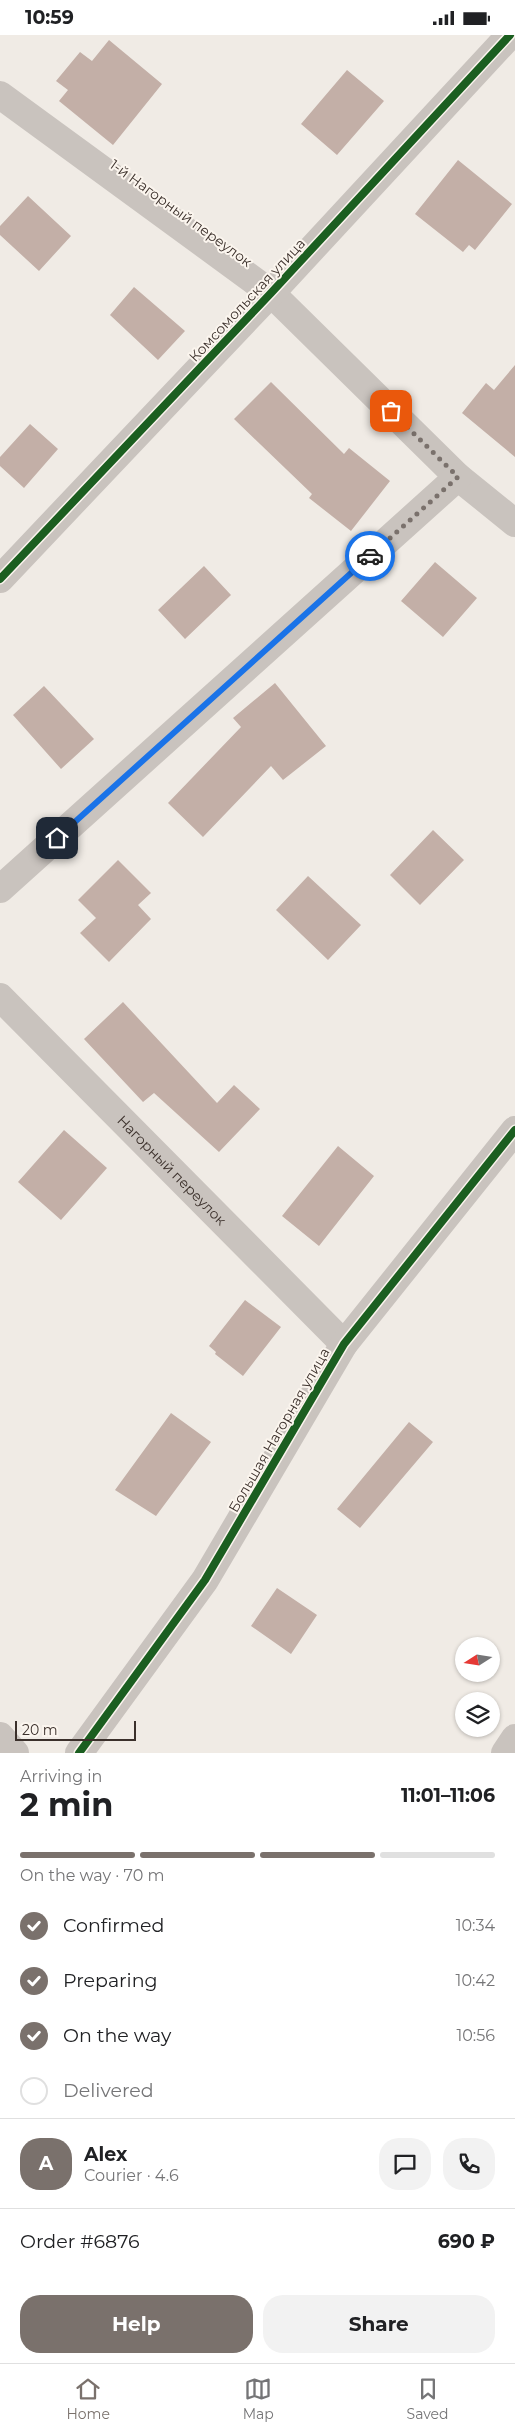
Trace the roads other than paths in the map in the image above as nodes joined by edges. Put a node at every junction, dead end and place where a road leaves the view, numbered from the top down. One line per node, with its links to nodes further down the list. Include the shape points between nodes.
1 (510, 35): 3 (street, Комсомольская улица)
2 (0, 95): 3 (street, 1-й Нагорный переулок)
3 (271, 293): 4 (street, 1-й Нагорный переулок); 6 (street, Комсомольская улица)
4 (458, 477): 5 (street, 1-й Нагорный переулок); 7 (street)
5 (515, 523)
6 (0, 579)
7 (0, 889)
8 (0, 997): 10 (street, Нагорный переулок)
9 (515, 1130): 10 (street, Большая Нагорная улица)
10 (344, 1344): 14 (street, Большая Нагорная улица, via 205,1580)
11 (0, 1736): 13 (street)
12 (515, 1738): 15 (street)
13 (15, 1753)
14 (79, 1753)
15 (505, 1753)

